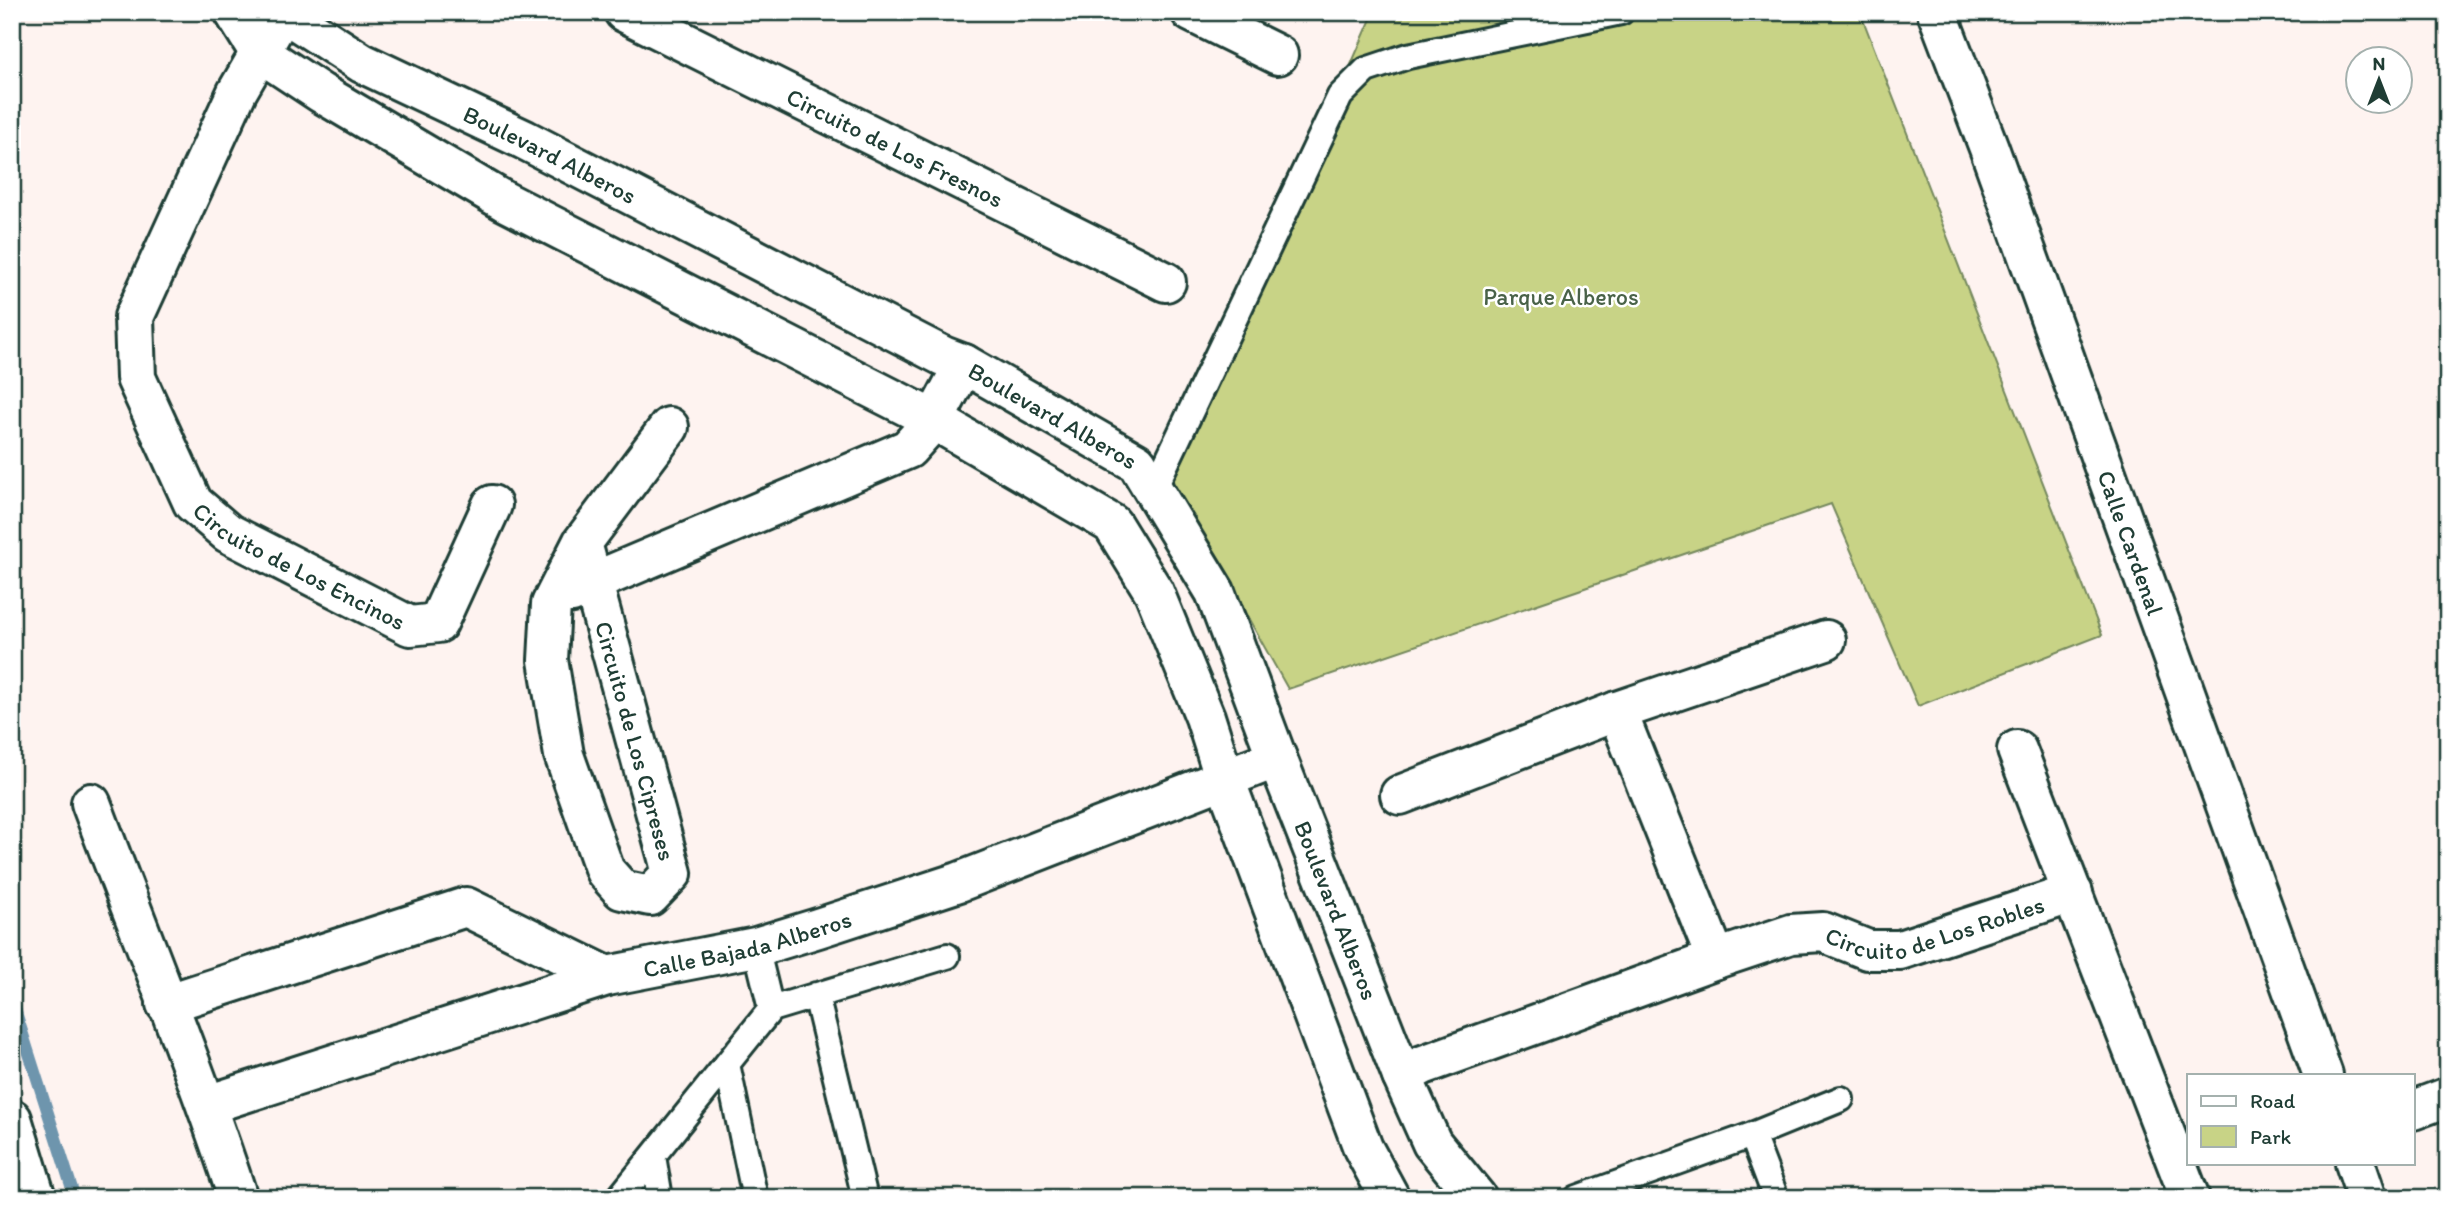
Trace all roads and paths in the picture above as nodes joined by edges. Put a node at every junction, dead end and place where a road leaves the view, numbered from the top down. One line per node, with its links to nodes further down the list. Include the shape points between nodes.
1 (234, 12): 7 (street)
2 (624, 12): 9 (street, Circuito de Los Fresnos)
3 (1191, 12): 8 (street)
4 (1621, 12): 13 (lane, via 1408,56 1366,70 1340,96)
5 (1937, 12): 34 (street, Calle Cardenal)
6 (284, 13): 7 (street, Circuito de Los Encinos); 10 (street, Boulevard Alberos, via 362,63 525,140)
7 (259, 52): 11 (street, via 504,201); 14 (street, Circuito de Los Encinos, via 134,317 136,378 193,503 228,533 410,626 438,623)
8 (1279, 55)
9 (1166, 282)
10 (964, 364): 11 (street, Circuito de Los Cipreses); 13 (street, Boulevard Alberos, via 1137,463)
11 (934, 419): 16 (street, Circuito de Los Cipreses, via 908,449); 22 (street, via 1112,524 1154,592)
12 (668, 427): 15 (street, Circuito de Los Cipreses)
13 (1153, 491): 21 (street, Boulevard Alberos, via 1215,592)
14 (492, 505)
15 (582, 543): 16 (street, Circuito de Los Cipreses); 17 (street, Circuito de Los Cipreses)
16 (593, 582): 17 (street, Circuito de Los Cipreses); 17 (street, Circuito de Los Cipreses, via 673,873 650,896 622,890 605,871 564,755 548,660)
17 (551, 604)
18 (1826, 640): 19 (street)
19 (1617, 711): 23 (street); 28 (street)
20 (2017, 750): 25 (street, Circuito de Los Robles)
21 (1276, 758): 22 (street, Calle Bajada Alberos); 35 (street, Boulevard Alberos)
22 (1224, 777): 26 (street, Calle Bajada Alberos, via 958,882); 50 (street, via 1363,1147)
23 (1400, 795)
24 (91, 803): 31 (street)
25 (2073, 893): 28 (street, Circuito de Los Robles, via 1900,950 1868,950 1823,932 1791,934); 54 (street, Circuito de Los Robles)
26 (756, 947): 29 (street, Calle Bajada Alberos); 32 (lane)
27 (947, 956): 30 (lane)
28 (1716, 959): 35 (street, Circuito de Los Robles)
29 (607, 976): 31 (street, via 466,907); 38 (street, Calle Bajada Alberos)
30 (817, 995): 32 (lane); 49 (lane)
31 (166, 1004): 38 (street)
32 (771, 1009): 33 (lane)
33 (727, 1065): 42 (lane); 48 (lane)
34 (2323, 1074)
35 (1402, 1076): 51 (street, Boulevard Alberos, via 1432,1143)
36 (2448, 1097): 39 (street)
37 (1841, 1099): 41 (lane)
38 (207, 1105): 45 (street)
39 (2414, 1110)
40 (12, 1119): 44 (street)
41 (1752, 1135): 52 (lane); 53 (lane)
42 (653, 1156): 46 (lane); 47 (lane)
43 (2355, 1164): 55 (street)
44 (36, 1198)
45 (238, 1198)
46 (619, 1198)
47 (660, 1198)
48 (755, 1198)
49 (865, 1198)
50 (1390, 1198)
51 (1476, 1198)
52 (1577, 1198)
53 (1776, 1198)
54 (2190, 1198)
55 (2367, 1198)

